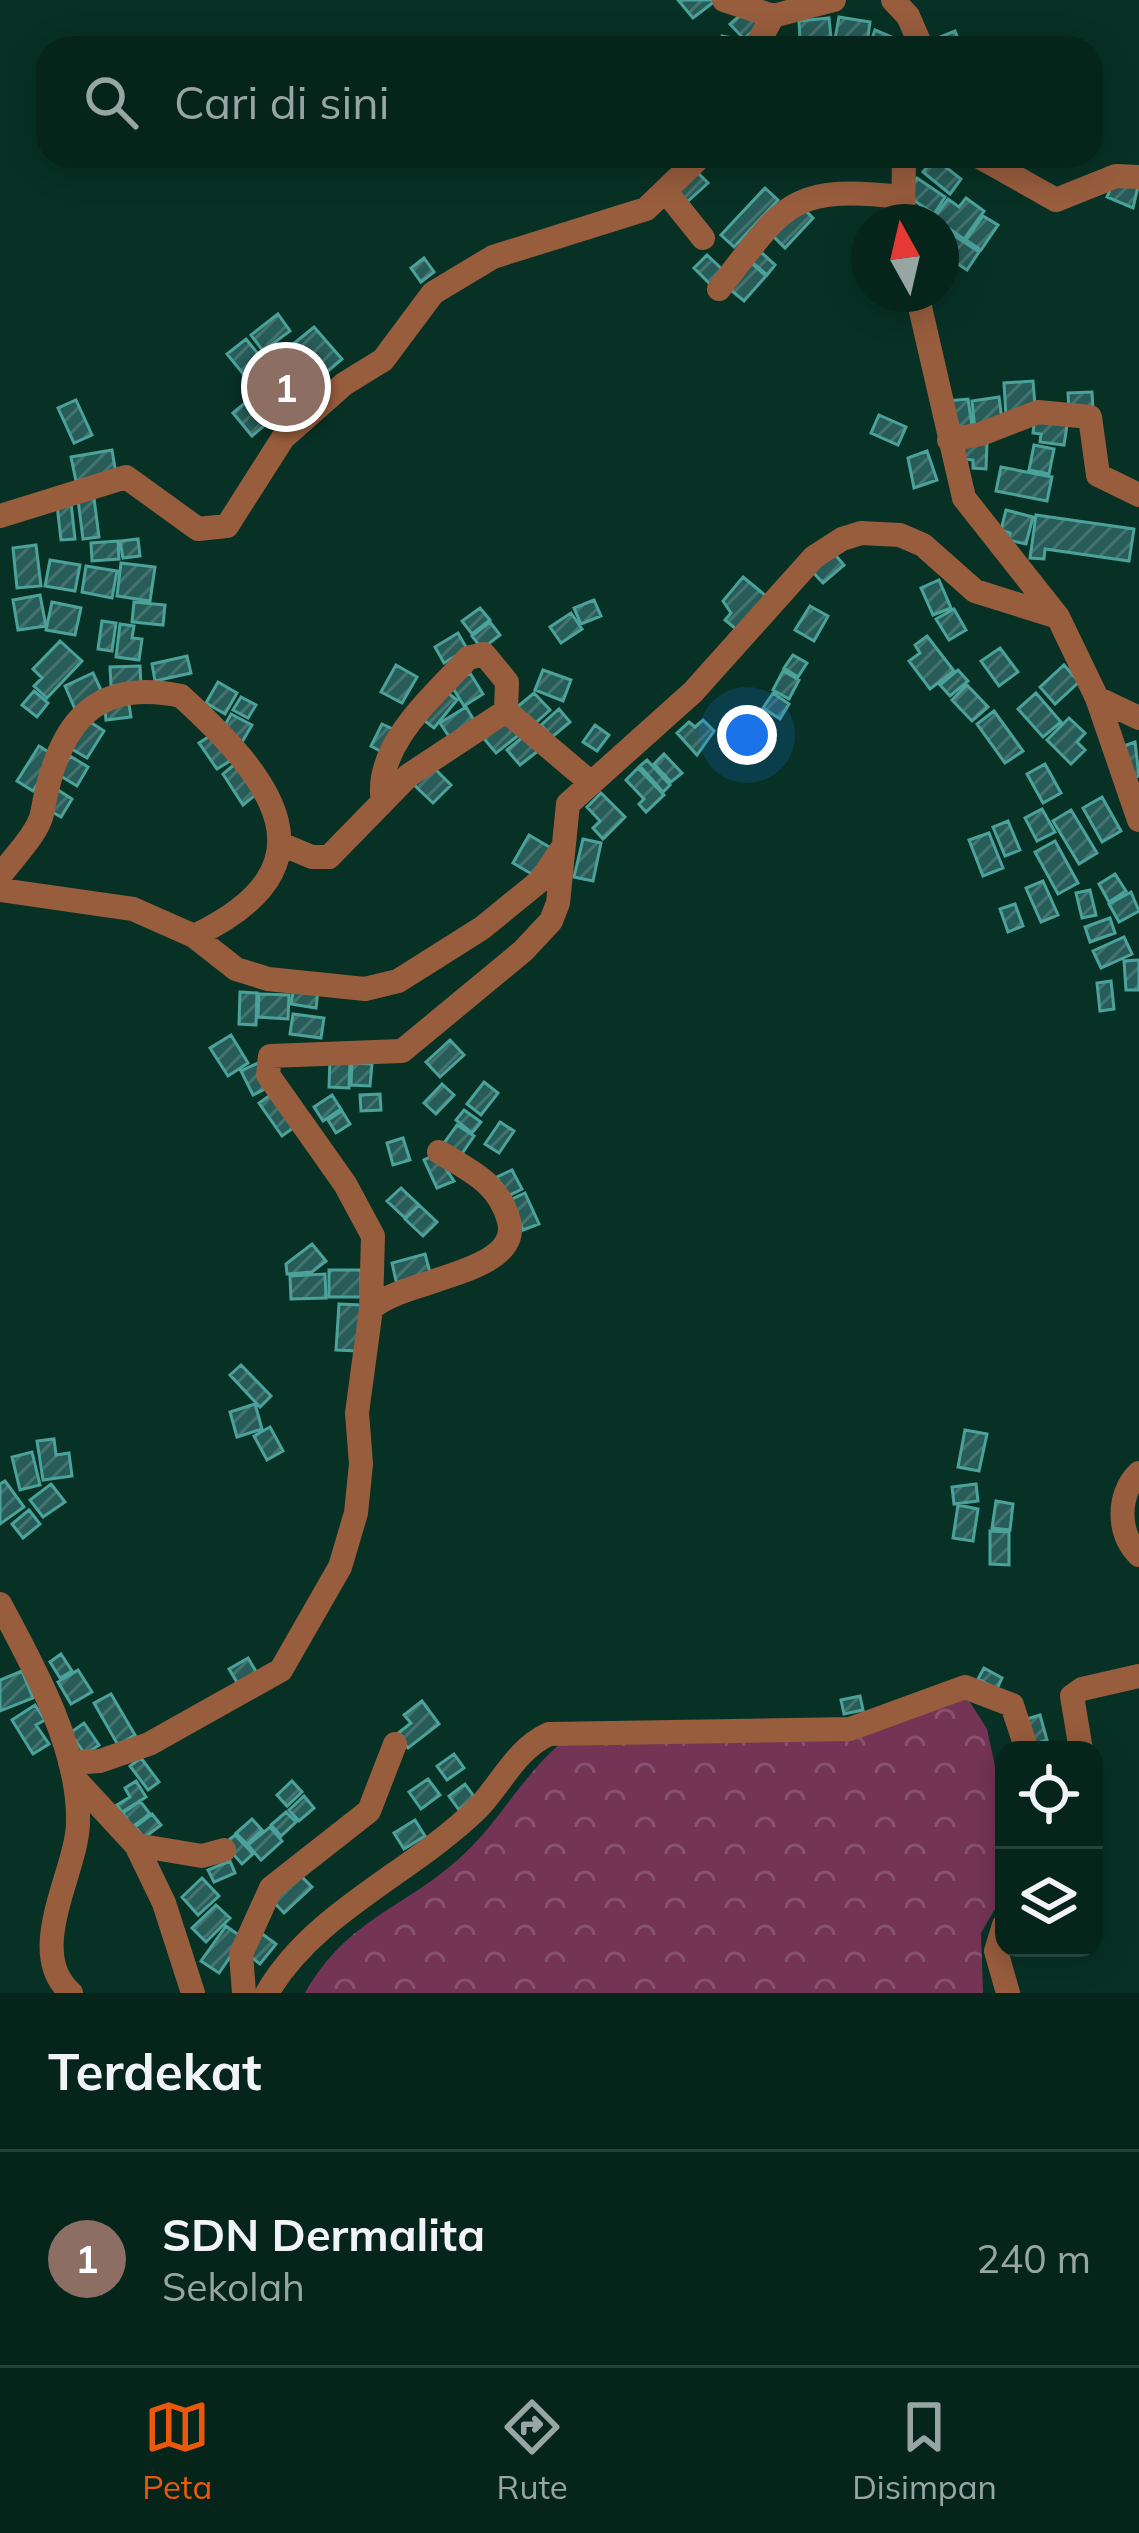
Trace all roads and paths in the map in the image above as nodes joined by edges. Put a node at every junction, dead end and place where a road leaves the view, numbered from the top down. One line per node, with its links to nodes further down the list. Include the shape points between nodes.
1 (724, 0): 5 (street)
2 (834, 0): 5 (street)
3 (893, 0): 7 (street)
4 (916, 0): 8 (street)
5 (772, 16): 6 (street)
6 (761, 36)
7 (916, 36)
8 (918, 36)
9 (690, 168): 13 (street)
10 (904, 168): 15 (street)
11 (999, 168): 12 (street, via 1056,200 1116,176)
12 (1139, 176)
13 (667, 193): 16 (street); 21 (street, via 622,219 493,257 453,278 383,360 283,438 227,526 198,529 126,477)
14 (884, 204): 17 (street, via 844,191 800,200 779,212)
15 (902, 204)
16 (703, 238)
17 (719, 289)
18 (921, 312): 19 (street)
19 (949, 440): 20 (street, via 1037,412 1090,417 1098,475); 22 (street, via 973,515)
20 (1139, 496)
21 (0, 516)
22 (1058, 617): 23 (street); 26 (street, via 975,591 899,535 842,539 814,557 693,692)
23 (1097, 698): 25 (street); 28 (street)
24 (506, 711): 26 (street); 27 (street, via 409,775); 27 (street, via 503,674 490,656 468,658 402,734 384,771)
25 (1139, 718)
26 (590, 782): 30 (street, via 568,804)
27 (383, 802): 29 (street, via 329,857)
28 (1139, 820)
29 (283, 845): 31 (street, via 272,806 181,695 108,695 75,720 41,796 41,818); 33 (street, via 251,902)
30 (561, 850): 33 (street, via 541,880 482,928 398,981 365,989 236,969); 35 (street, via 551,921 402,1051 278,1054 267,1061 268,1075 370,1224)
31 (0, 876)
32 (0, 890): 33 (street, via 133,909)
33 (194, 936)
34 (439, 1152): 35 (street, via 496,1188 511,1225 506,1246 487,1264 384,1295)
35 (371, 1309): 43 (street, via 361,1352 356,1514 340,1567 291,1659 149,1744)
36 (1139, 1472): 37 (street, via 1122,1502)
37 (1139, 1555)
38 (0, 1604): 43 (street)
39 (1139, 1676): 41 (street, via 1072,1696)
40 (1024, 1741): 50 (street, via 1012,1705 965,1687 850,1729 549,1734 522,1753 478,1808 303,1945)
41 (1080, 1741)
42 (395, 1744): 49 (street, via 369,1810 271,1888 241,1954)
43 (72, 1770): 44 (street); 47 (street, via 76,1843 53,1936 57,1973)
44 (136, 1844): 45 (street, via 202,1856); 48 (street)
45 (224, 1850)
46 (998, 1957): 51 (street)
47 (70, 1993)
48 (194, 1993)
49 (244, 1993)
50 (267, 1993)
51 (1008, 1993)

